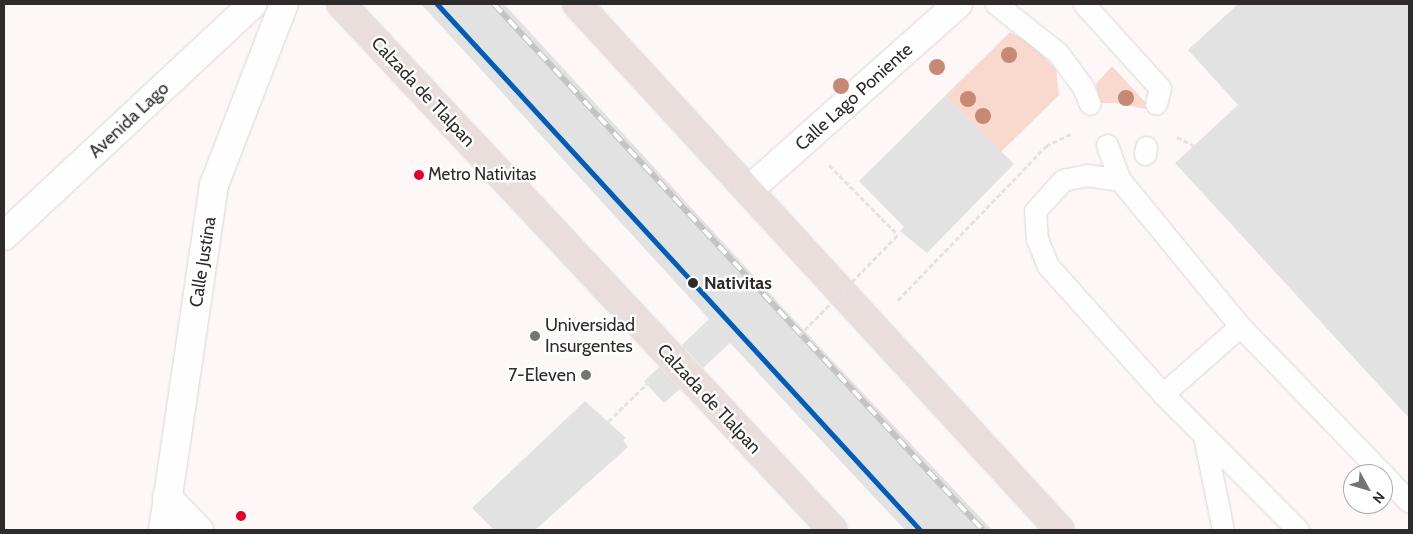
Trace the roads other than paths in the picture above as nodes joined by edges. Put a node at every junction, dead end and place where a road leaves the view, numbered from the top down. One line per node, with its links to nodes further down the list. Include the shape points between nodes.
1 (253, 4): 13 (street, Avenida Lago)
2 (284, 4): 19 (street, Calle Justina, via 214,185)
3 (341, 4): 23 (highway, Calzada de Tlalpan)
4 (578, 4): 12 (highway)
5 (958, 4): 12 (street, Calle Lago Poniente)
6 (996, 4): 8 (lane, via 1058,53 1083,87)
7 (1084, 4): 9 (lane, via 1160,88)
8 (1090, 104)
9 (1156, 104)
10 (1107, 145): 11 (lane)
11 (1120, 180): 14 (lane); 15 (lane, via 1086,175 1062,180 1035,211 1037,239 1048,266)
12 (749, 190): 24 (highway)
13 (4, 236)
14 (1240, 326): 15 (lane); 17 (lane)
15 (1163, 394): 16 (lane)
16 (1204, 436): 25 (lane); 26 (lane)
17 (1373, 464)
18 (1393, 485): 20 (lane)
19 (167, 497): 21 (street, Calle Justina); 22 (street)
20 (1409, 502)
21 (163, 530)
22 (199, 530)
23 (833, 530)
24 (1060, 530)
25 (1222, 530)
26 (1298, 530)

